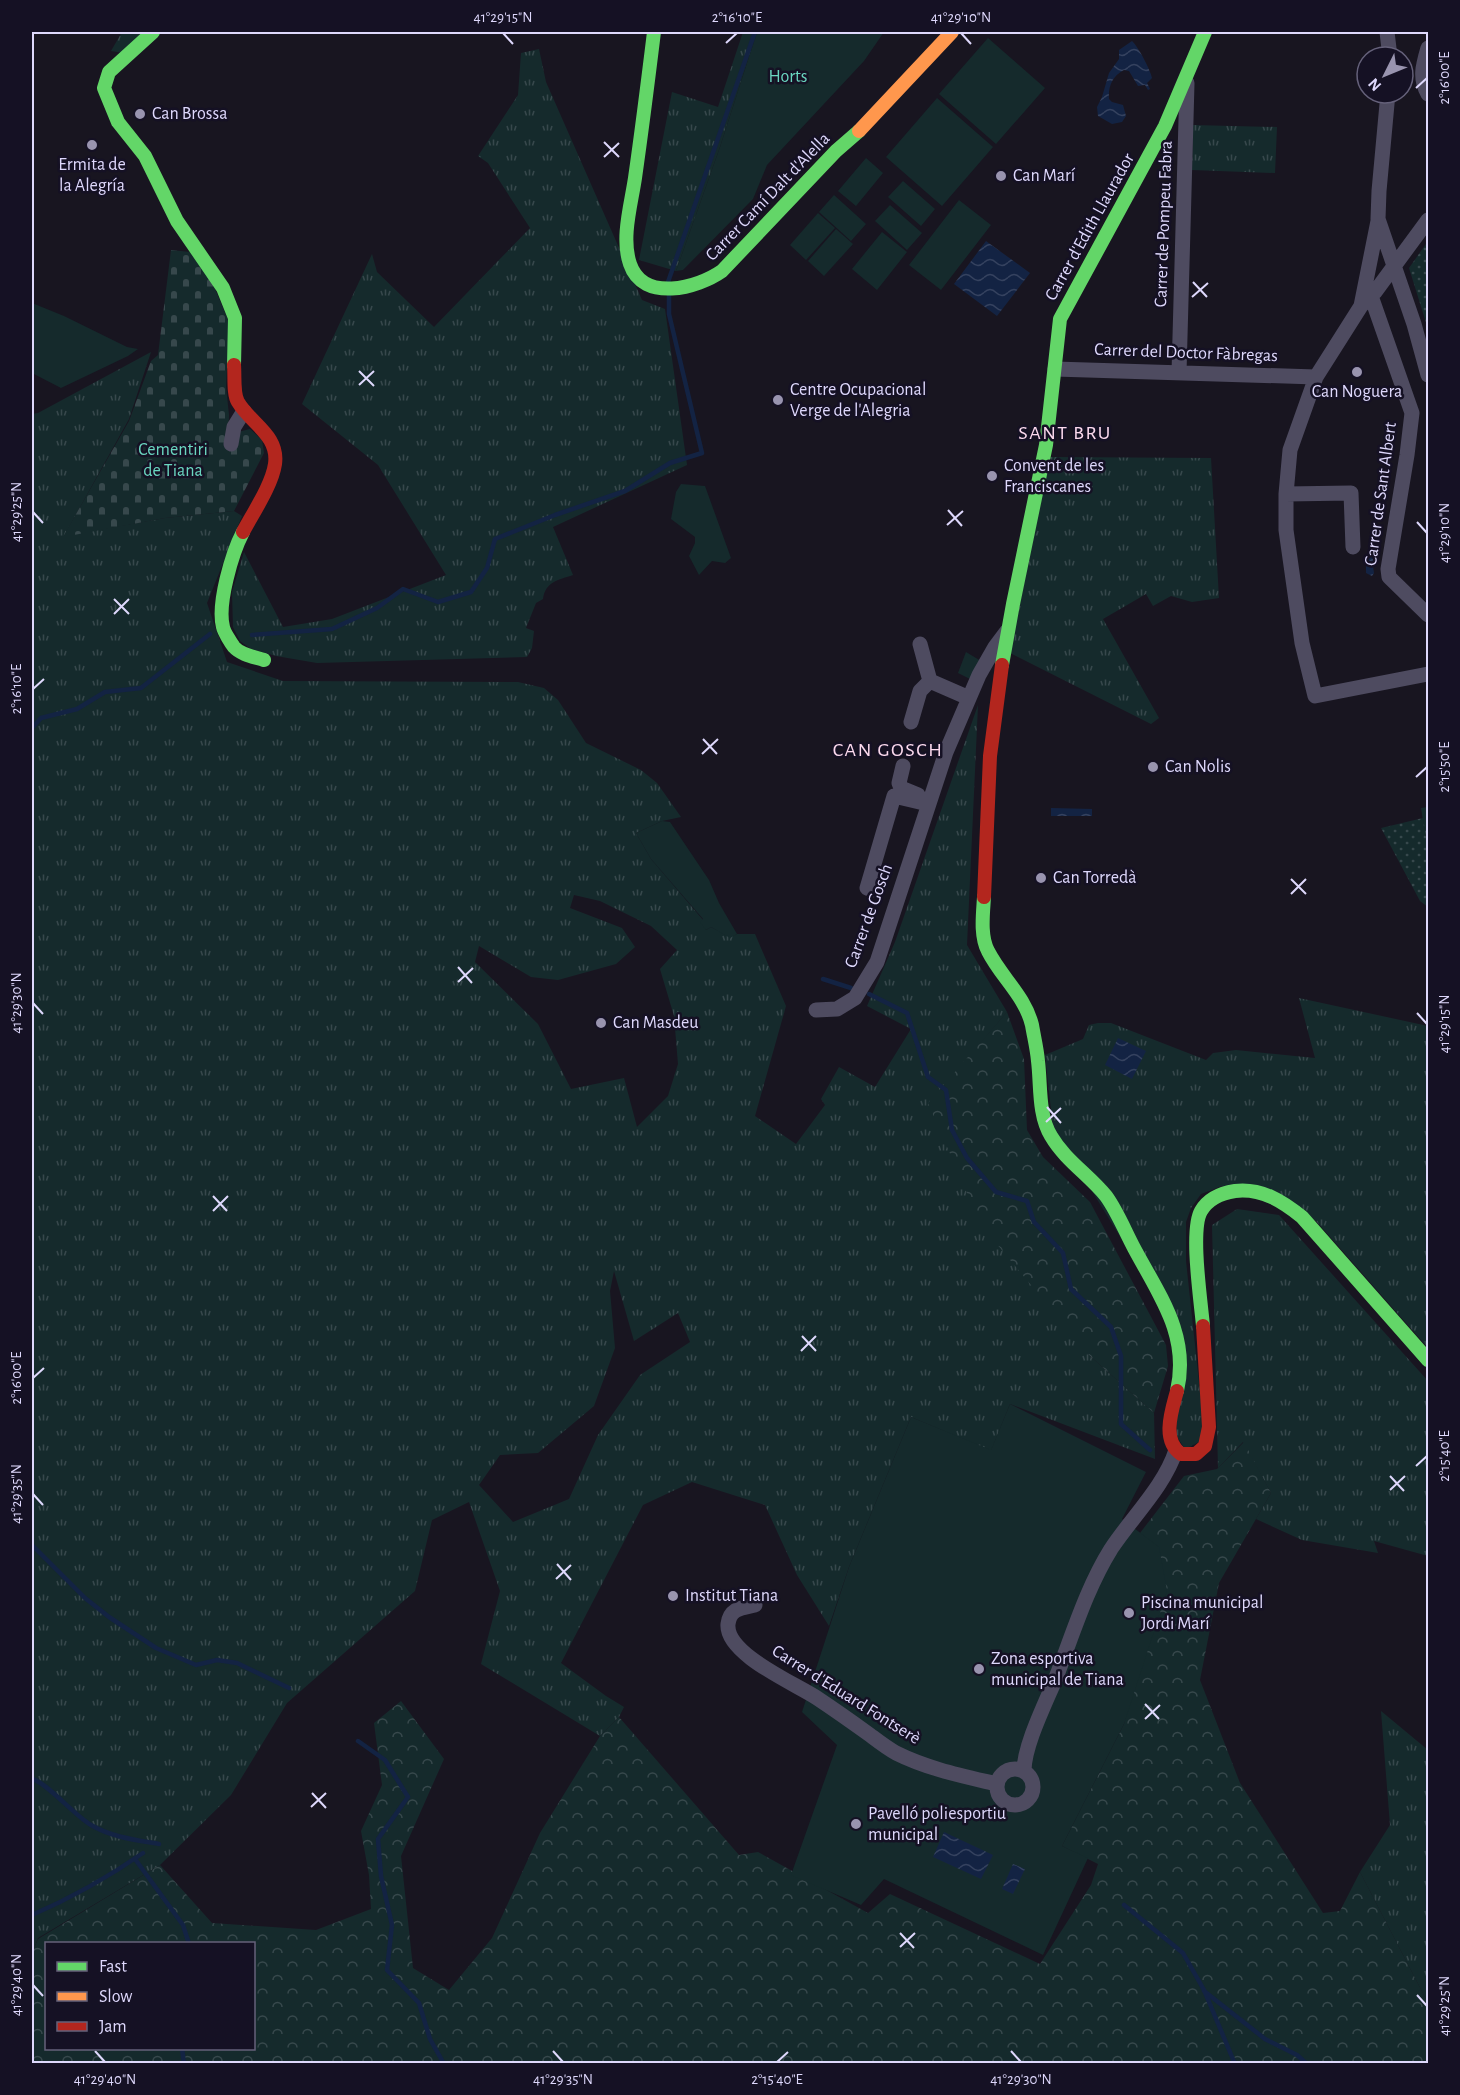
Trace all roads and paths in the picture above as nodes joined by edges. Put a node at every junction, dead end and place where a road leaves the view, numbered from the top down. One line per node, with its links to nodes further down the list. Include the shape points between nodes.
1 (153, 32): 17 (street, via 109,72 104,88 118,122 145,156 177,221 224,288 232,306 235,392)
2 (654, 32): 3 (street, Carrer Camí Dalt d'Alella, via 628,261 642,280 676,289 702,284 729,266)
3 (952, 32)
4 (1205, 32): 6 (street, Carrer d'Edith Llaurador)
5 (1428, 48): 7 (street, via 1422,72)
6 (1187, 77): 13 (street, Carrer d'Edith Llaurador, via 1165,126 1060,320); 14 (street, Carrer de Pompeu Fabra)
7 (1428, 94)
8 (1387, 105): 9 (street)
9 (1378, 219): 11 (street); 12 (street)
10 (1428, 220): 11 (street)
11 (1394, 267): 12 (street); 15 (street)
12 (1366, 301): 16 (street); 21 (street, Carrer de Sant Albert, via 1412,413 1389,577)
13 (1055, 369): 14 (street, Carrer del Doctor Fàbregas); 22 (street, Carrer d'Edith Llaurador, via 1046,445)
14 (1179, 373): 16 (street, Carrer del Doctor Fàbregas)
15 (1428, 375)
16 (1316, 377): 19 (street, via 1290,450)
17 (244, 411): 18 (street, via 234,427); 24 (street, via 269,437 275,465 237,543 224,590 223,627 235,648)
18 (231, 444)
19 (1286, 494): 20 (street, via 1351,493); 25 (street, via 1286,530 1297,615 1315,696)
20 (1353, 547)
21 (1428, 615)
22 (1009, 628): 27 (street, Carrer de Gosch); 34 (street, Carrer d'Edith Llaurador, via 990,756 984,938 1031,1022 1049,1134 1063,1155 1090,1177 1108,1199 1172,1319 1181,1361 1170,1428 1170,1440)
23 (920, 644): 26 (street)
24 (264, 660)
25 (1428, 674)
26 (930, 681): 27 (street); 28 (street, via 920,691)
27 (969, 698): 30 (street, Carrer de Gosch)
28 (911, 722)
29 (903, 766): 30 (street, via 899,783 902,788)
30 (929, 801): 31 (street, Carrer de Gosch, via 894,796); 32 (street, Carrer de Gosch, via 877,962 855,998 837,1009)
31 (867, 888)
32 (816, 1010)
33 (1428, 1360): 34 (street, via 1302,1217 1263,1193 1222,1194 1201,1210 1196,1234 1209,1414 1207,1443 1199,1452 1187,1455)
34 (1176, 1450): 36 (street, via 1169,1470 1119,1537 1096,1576 1037,1724)
35 (755, 1605): 37 (street, Carrer d'Eduard Fontserè, via 739,1608 728,1623 733,1641 749,1656 894,1752 931,1768)
36 (1024, 1771): 37 (street, via 1008,1770); 37 (street, via 1034,1787 1022,1804 1003,1800)
37 (997, 1784)

